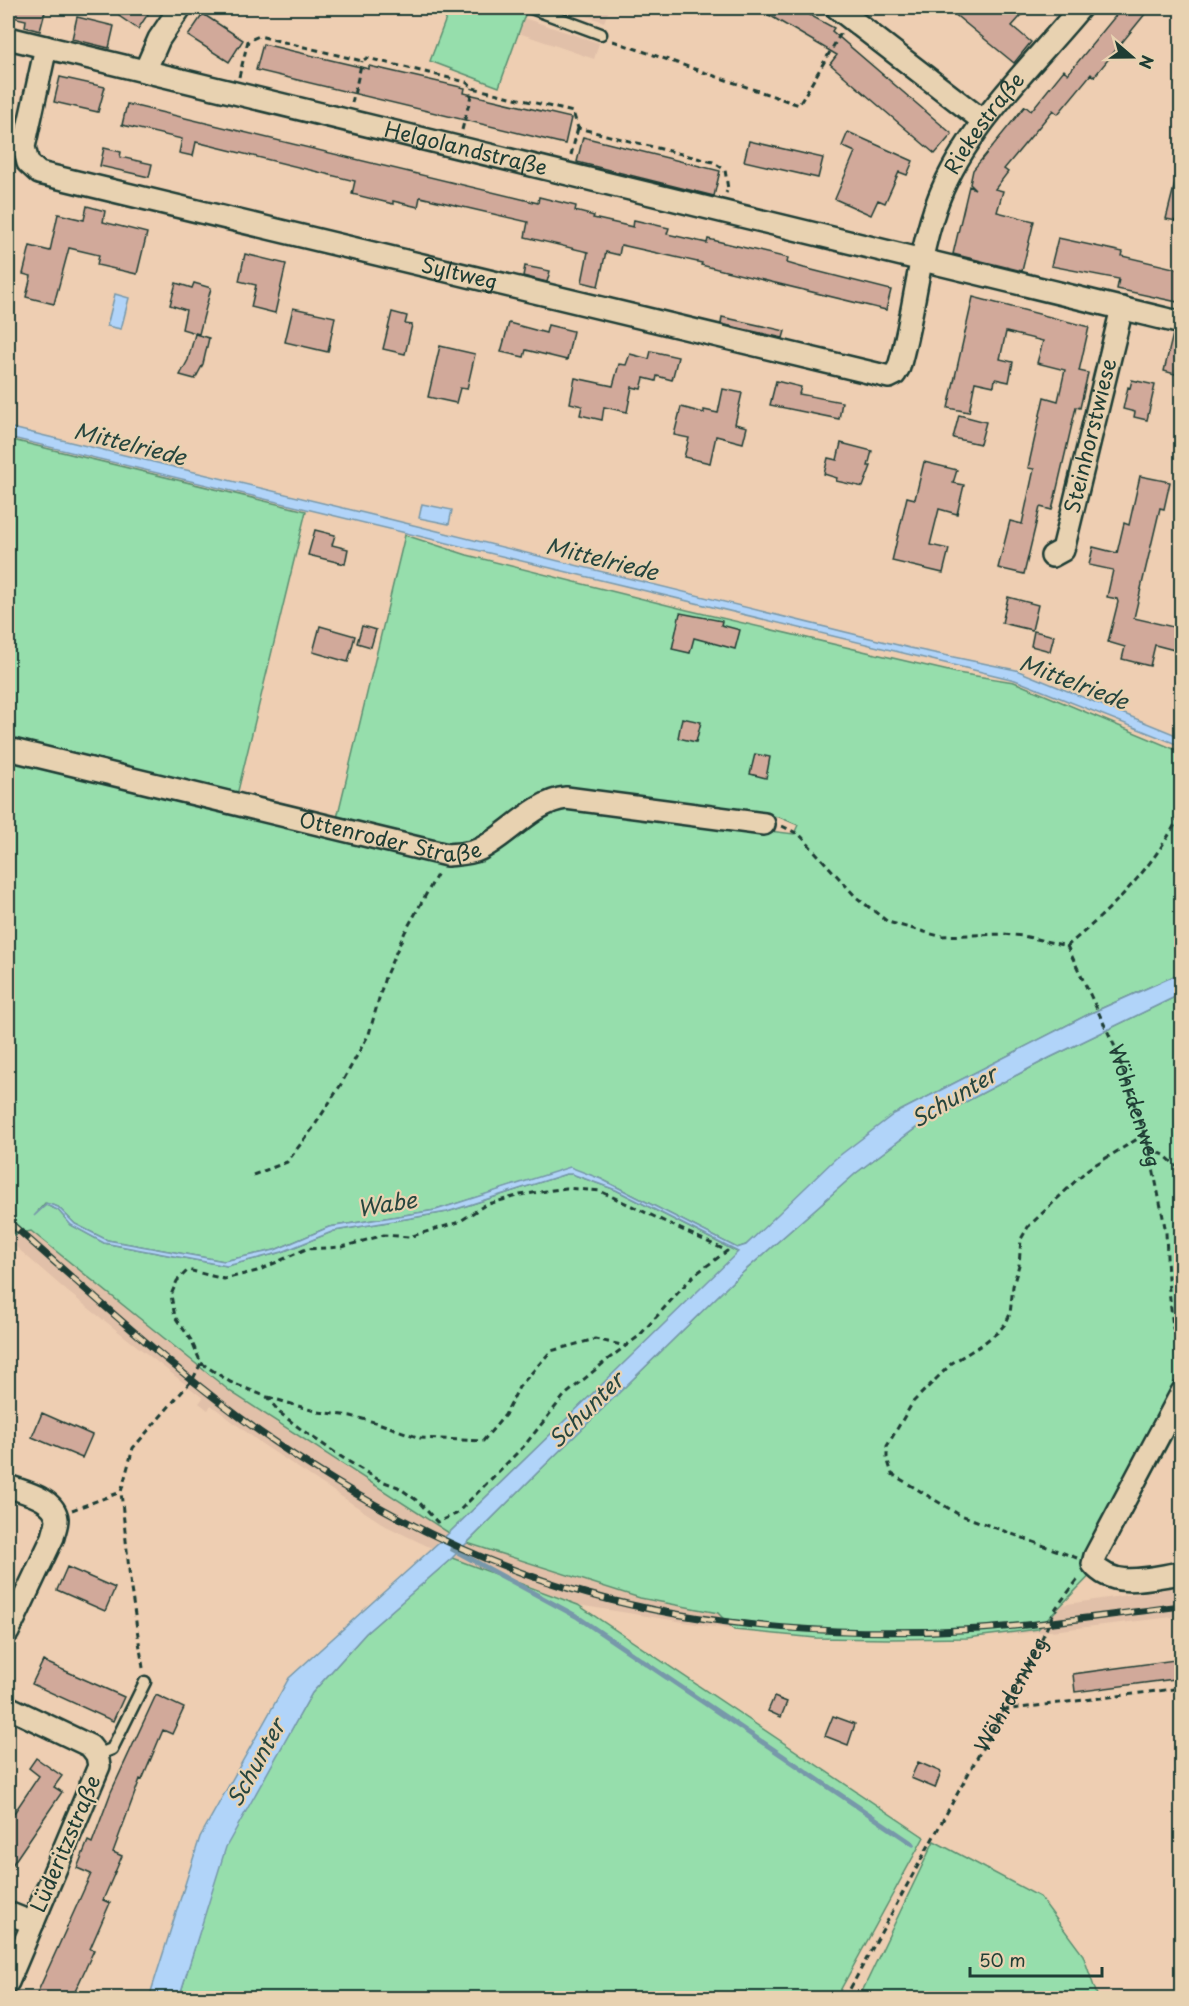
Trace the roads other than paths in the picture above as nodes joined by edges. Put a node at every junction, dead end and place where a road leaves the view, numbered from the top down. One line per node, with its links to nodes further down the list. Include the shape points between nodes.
1 (180, 8): 8 (street, via 159,39)
2 (531, 8): 5 (lane)
3 (837, 8): 9 (street)
4 (1080, 8): 9 (street, Riekestraße)
5 (601, 34)
6 (8, 38): 7 (street, Helgolandstraße)
7 (46, 47): 8 (street, Helgolandstraße); 10 (street, Syltweg, via 25,139 25,156 39,173 72,182 890,377 899,368)
8 (145, 71): 10 (street, Helgolandstraße)
9 (983, 121): 10 (street, Riekestraße, via 948,178)
10 (922, 260): 11 (street)
11 (1122, 308): 12 (street); 13 (street, Steinhorstwiese, via 1063,550)
12 (1182, 322)
13 (1052, 556)
14 (8, 749): 15 (street, Ottenroder Straße, via 447,855 478,850 556,799)
15 (764, 824)
16 (1182, 1392): 18 (street, via 1093,1564 1108,1577 1120,1580)
17 (8, 1486): 19 (street, via 42,1499 57,1516 53,1538)
18 (1182, 1573)
19 (8, 1632)
20 (145, 1682): 22 (lane, Lüderitzstraße, via 112,1749)
21 (8, 1707): 22 (street, via 90,1746)
22 (97, 1755): 24 (street, Lüderitzstraße, via 99,1766 93,1782)
23 (8, 1913): 24 (street)
24 (33, 1923): 25 (street, Lüderitzstraße)
25 (8, 1982)

